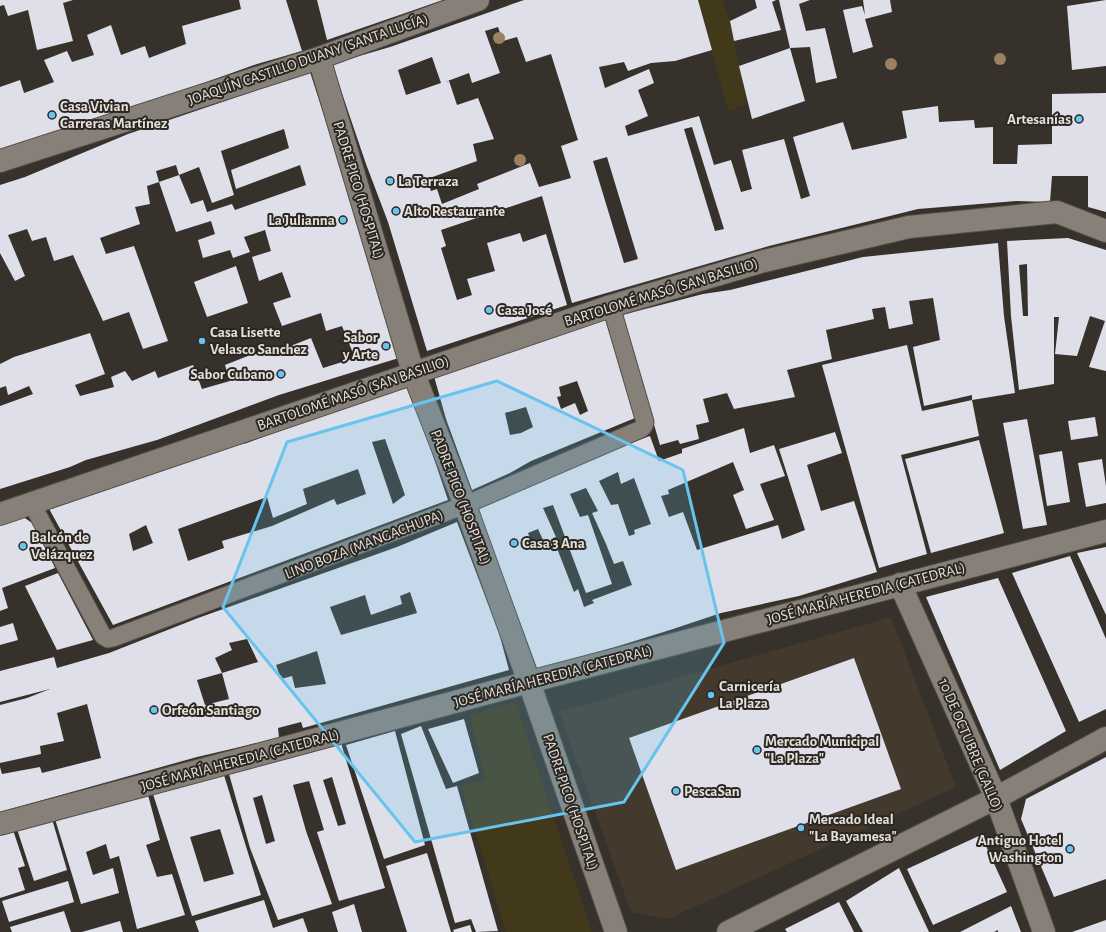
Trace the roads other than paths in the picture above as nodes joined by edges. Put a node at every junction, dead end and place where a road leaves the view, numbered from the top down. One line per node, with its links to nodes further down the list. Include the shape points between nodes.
1 (478, 0): 2 (street, JOAQUÍN CASTILLO DUANY (SANTA LUCÍA))
2 (319, 58): 3 (street, JOAQUÍN CASTILLO DUANY (SANTA LUCÍA)); 6 (street, PADRE PICO (HOSPITAL))
3 (0, 161)
4 (1106, 231): 5 (street, BARTOLOMÉ MASÓ (SAN BASILIO), via 1057,212 909,227 764,261)
5 (611, 306): 6 (street, BARTOLOMÉ MASÓ (SAN BASILIO)); 8 (lane, LINO BOZA (MANGACHUPA), via 644,426 641,430)
6 (413, 372): 7 (street, BARTOLOMÉ MASÓ (SAN BASILIO)); 8 (street, PADRE PICO (HOSPITAL))
7 (32, 504): 8 (lane, LINO BOZA (MANGACHUPA), via 103,636 108,639); 9 (street, BARTOLOMÉ MASÓ (SAN BASILIO))
8 (465, 506): 12 (street, PADRE PICO (HOSPITAL))
9 (0, 514)
10 (1106, 531): 11 (street, JOSÉ MARÍA HEREDIA (CATEDRAL))
11 (900, 584): 12 (street, JOSÉ MARÍA HEREDIA (CATEDRAL)); 14 (street, 10 DE OCTUBRE (GALLO))
12 (529, 682): 15 (street, JOSÉ MARÍA HEREDIA (CATEDRAL)); 16 (street, PADRE PICO (HOSPITAL))
13 (1106, 738): 14 (street)
14 (996, 798): 17 (street); 18 (street, 10 DE OCTUBRE (GALLO))
15 (0, 824)
16 (616, 932)
17 (728, 932)
18 (1044, 932)

